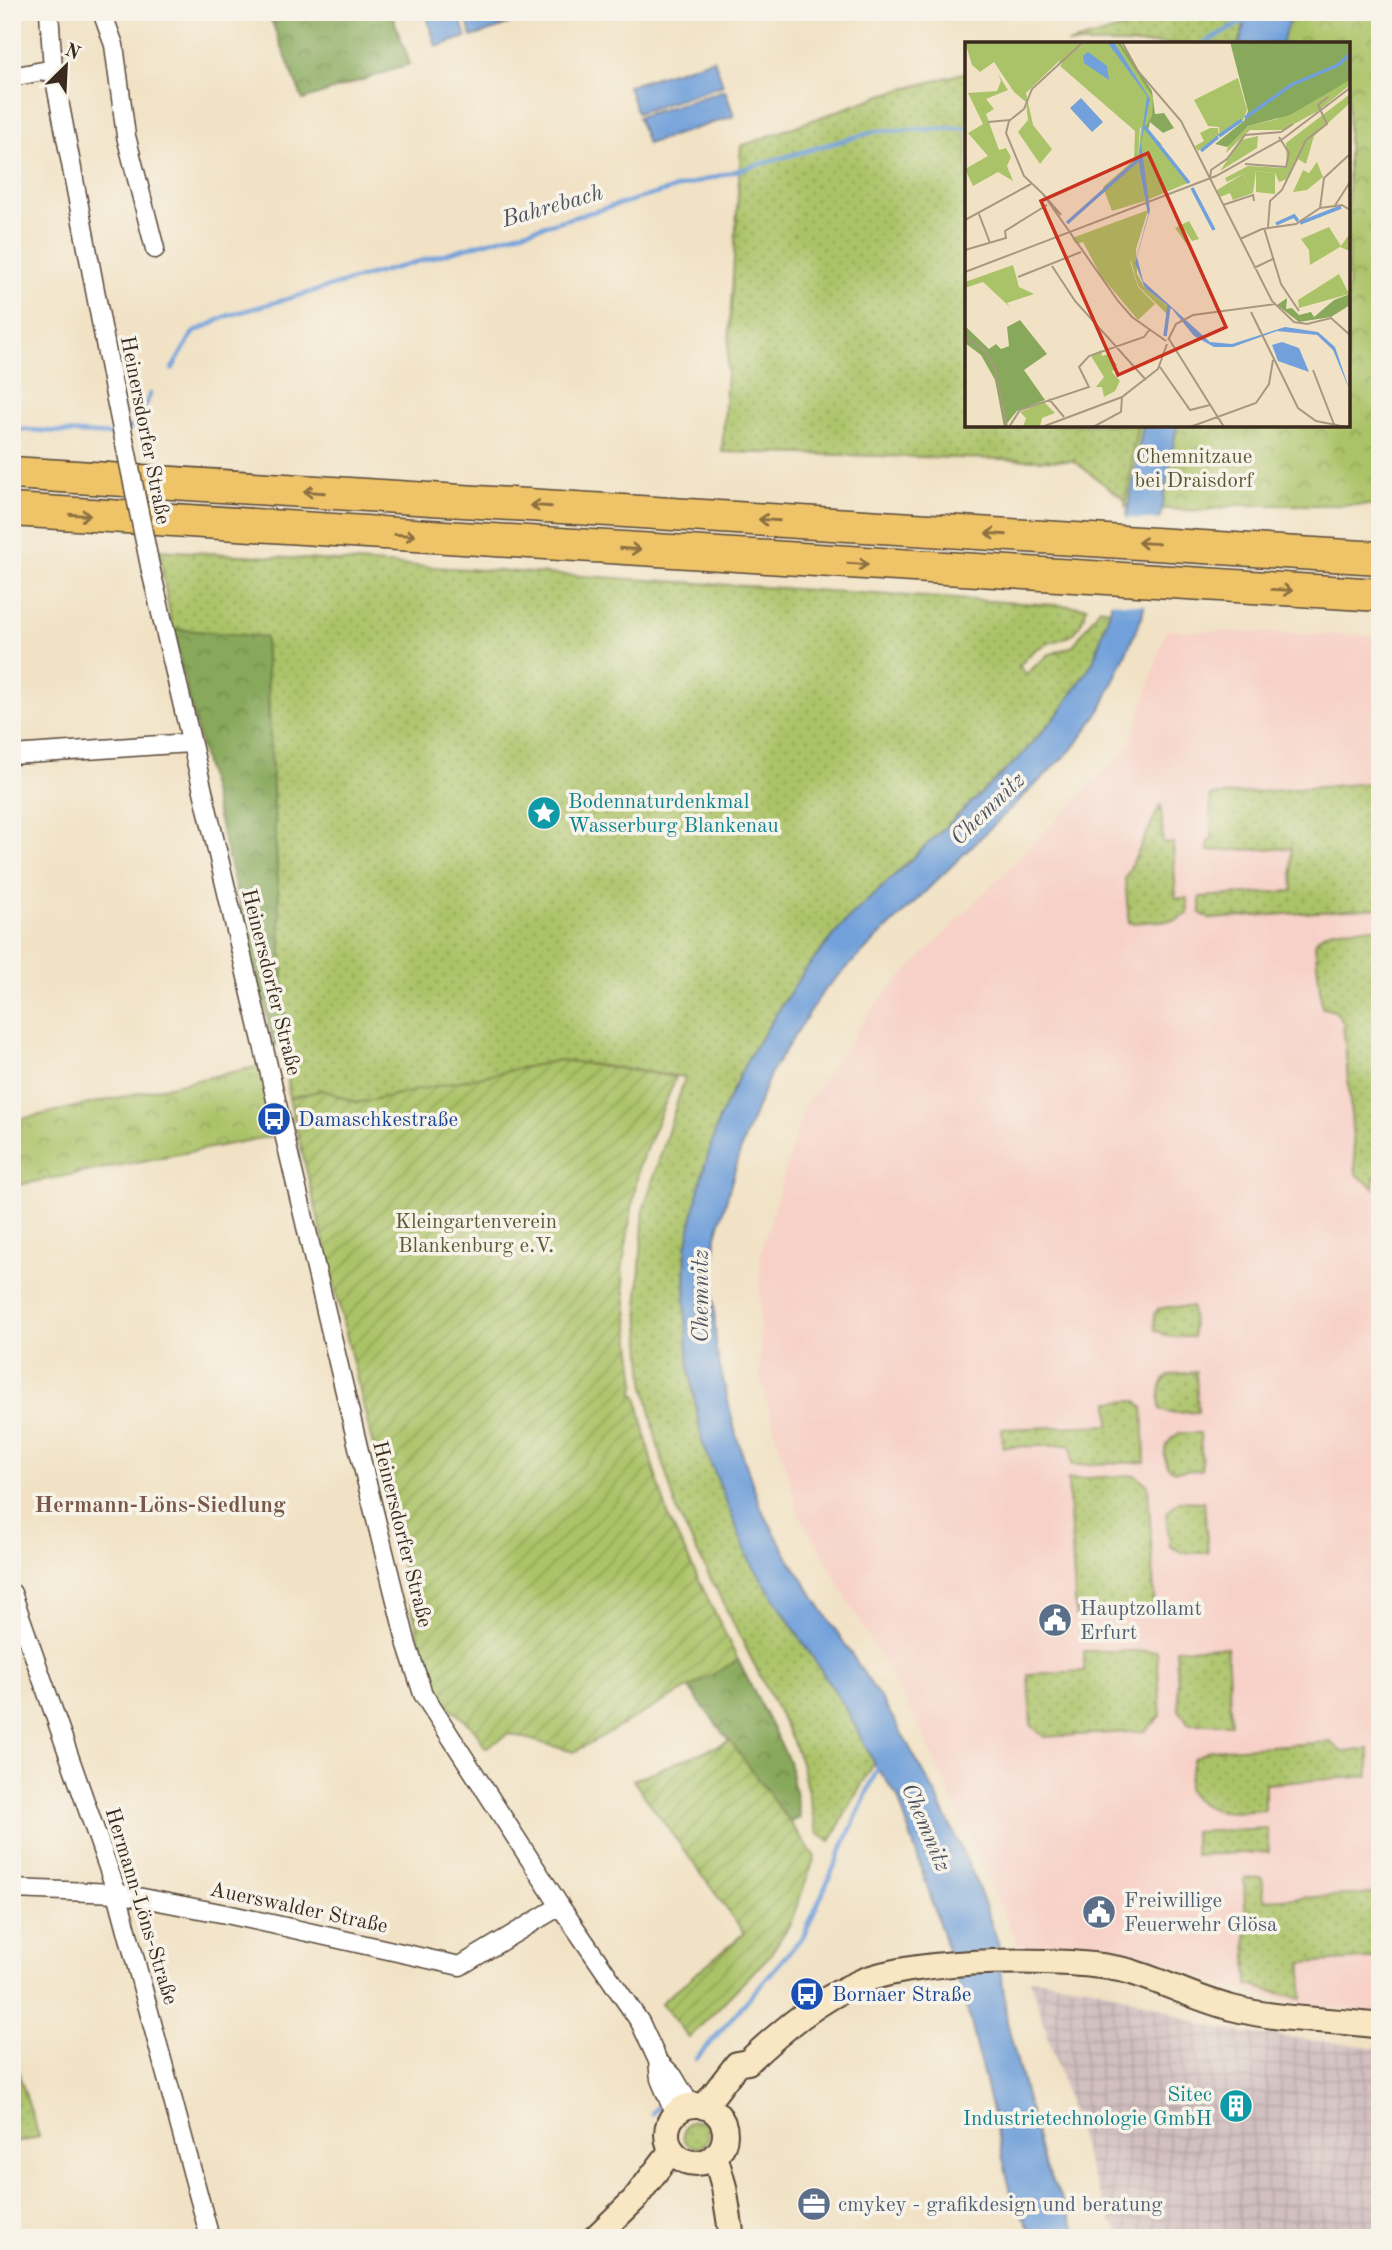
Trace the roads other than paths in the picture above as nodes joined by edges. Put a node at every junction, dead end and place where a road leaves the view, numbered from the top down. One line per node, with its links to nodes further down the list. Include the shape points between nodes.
1 (49, 12): 3 (street, Heinersdorfer Straße)
2 (102, 12): 5 (street, via 114,45 126,136)
3 (53, 69): 4 (street); 10 (street, Heinersdorfer Straße, bridge, via 114,390)
4 (12, 77)
5 (155, 249)
6 (12, 472): 8 (highway, one-way to 6)
7 (12, 510): 9 (highway, one-way to 9)
8 (1380, 558)
9 (1380, 595)
10 (190, 743): 11 (street); 15 (street, Heinersdorfer Straße, via 407,1645 423,1693)
11 (12, 755)
12 (12, 1593): 14 (street, Hermann-Löns-Straße)
13 (12, 1889): 14 (street, Auerswalder Straße)
14 (117, 1893): 15 (street, Auerswalder Straße, via 460,1966); 19 (street, Hermann-Löns-Straße)
15 (560, 1906): 17 (street, Heinersdorfer Straße, via 640,2022 658,2061)
16 (1380, 2026): 17 (main road, via 1267,2016 1231,2008 1129,1971 1073,1963 928,1968 863,1981 840,1992 748,2062 746,2071)
17 (698, 2111): 18 (main road, via 667,2136); 18 (main road, via 725,2136)
18 (693, 2158): 20 (main road, via 634,2200); 21 (main road, via 709,2185 724,2197)
19 (210, 2238)
20 (595, 2238)
21 (732, 2238)

